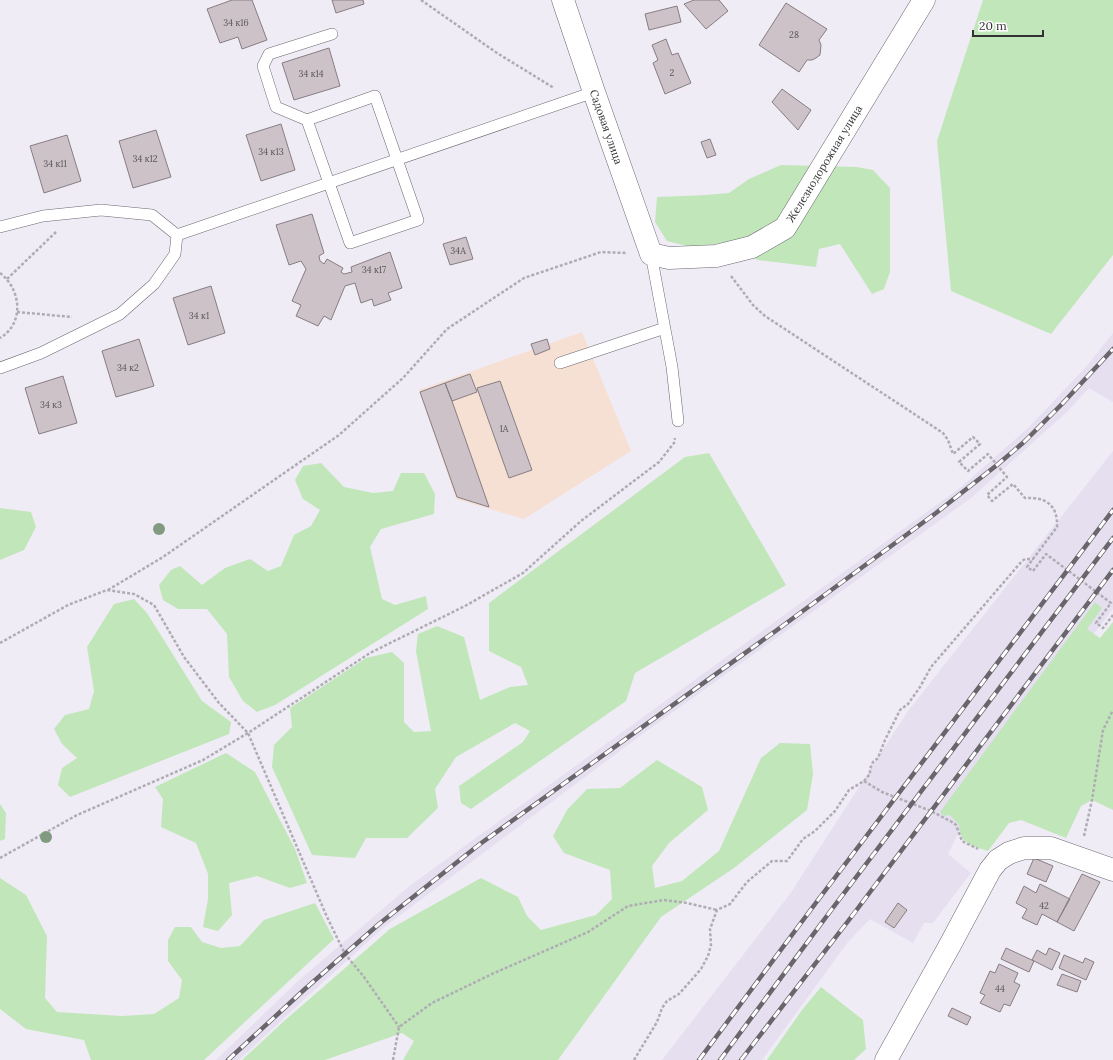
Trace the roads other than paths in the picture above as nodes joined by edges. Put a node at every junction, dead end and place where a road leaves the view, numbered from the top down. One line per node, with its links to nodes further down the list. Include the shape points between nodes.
1 (563, 0): 4 (street, Садовая улица)
2 (924, 0): 10 (street, Железнодорожная улица, via 785,228 752,247 716,256 669,258)
3 (332, 34): 5 (lane, via 269,54 263,66 276,107)
4 (594, 92): 6 (lane); 10 (street, Садовая улица)
5 (307, 120): 6 (lane, via 375,96); 7 (lane)
6 (397, 160): 7 (lane); 7 (lane, via 418,220 350,243)
7 (329, 183): 9 (lane)
8 (0, 227): 9 (lane, via 42,216 101,210 152,215)
9 (177, 235): 13 (lane, via 175,254 154,284 120,314 41,353)
10 (651, 254): 11 (lane)
11 (665, 328): 12 (lane); 14 (lane)
12 (560, 363)
13 (0, 368)
14 (678, 421)
15 (1113, 870): 16 (street, via 1052,848 1024,848 998,860 990,870)
16 (886, 1060)

